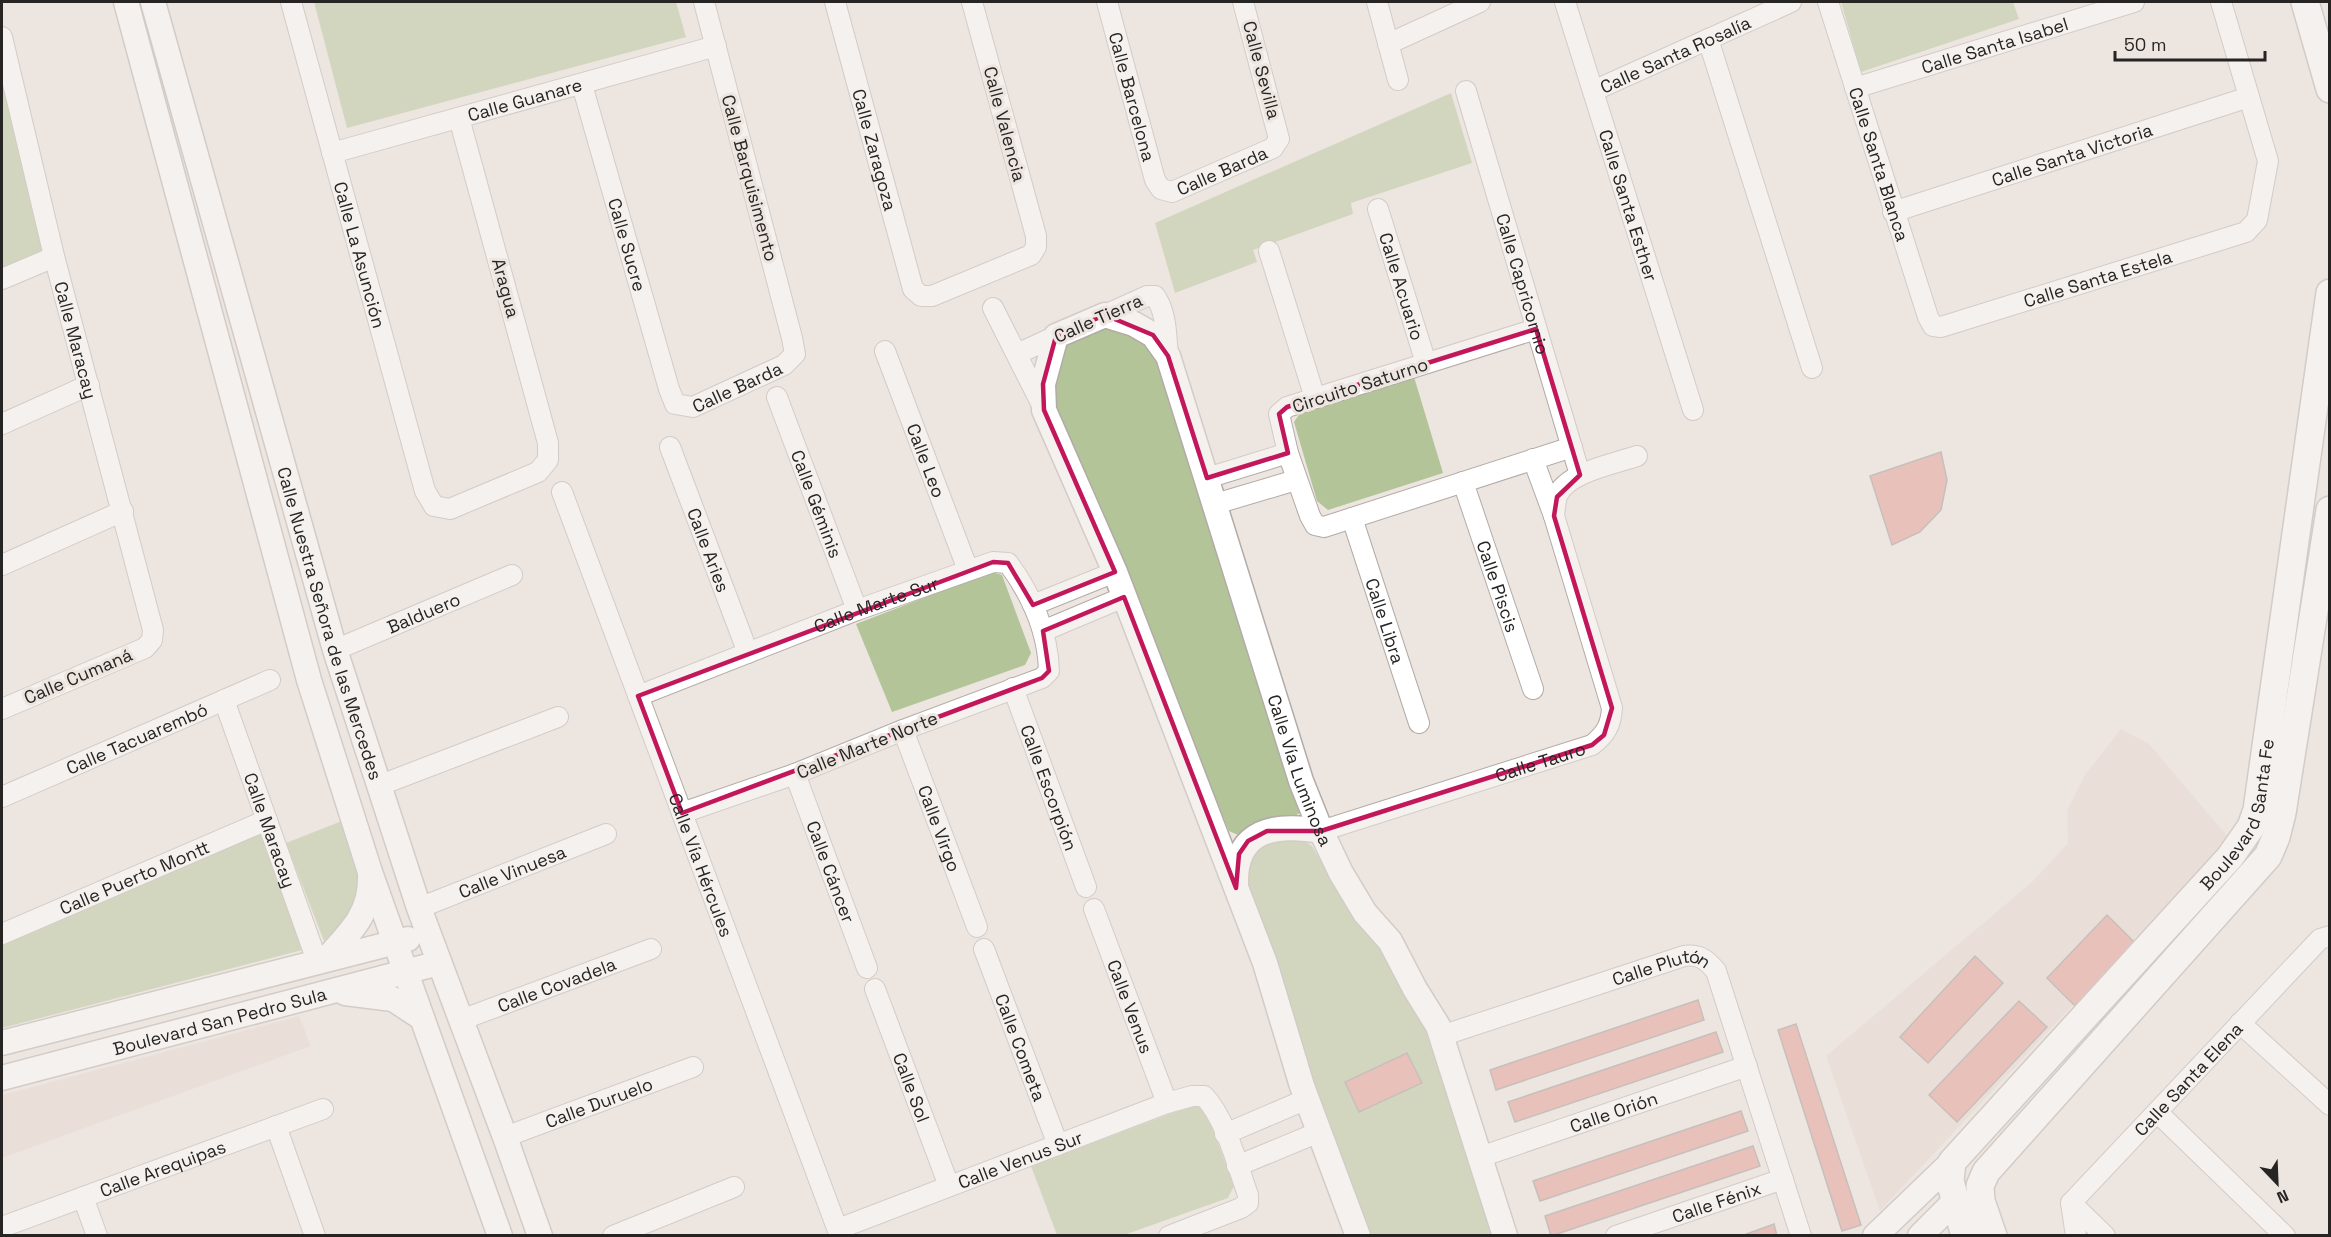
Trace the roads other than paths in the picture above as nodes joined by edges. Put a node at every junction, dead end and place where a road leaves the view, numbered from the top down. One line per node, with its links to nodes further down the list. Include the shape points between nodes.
1 (126, 2): 88 (street, Calle Nuestra Señora de las Mercedes)
2 (153, 2): 85 (street, Calle Nuestra Señora de las Mercedes)
3 (291, 2): 30 (street, Calle La Asunción)
4 (704, 2): 20 (street, Calle Barquisimento)
5 (835, 2): 34 (street, Calle Zaragoza, via 913,289 921,296 932,296 1031,255)
6 (972, 2): 34 (street, Calle Valencia)
7 (1107, 2): 31 (street, Calle Barcelona, via 1155,180)
8 (1243, 2): 29 (street, Calle Sevilla)
9 (1377, 2): 19 (street)
10 (1480, 2): 19 (street)
11 (1565, 2): 26 (street, Calle Santa Esther)
12 (1791, 2): 18 (street, Calle Santa Rosalía)
13 (1828, 2): 23 (street, Calle Santa Blanca)
14 (2134, 2): 23 (street, Calle Santa Isabel)
15 (2221, 2): 27 (street)
16 (2305, 2): 24 (main road)
17 (2, 37): 36 (street, Calle Maracay)
18 (1708, 39): 26 (street, Calle Santa Rosalía); 49 (street)
19 (1388, 44): 21 (street)
20 (716, 46): 22 (street, Calle Guanare); 45 (street, Calle Barquisimento)
21 (1398, 80)
22 (582, 85): 28 (street, Calle Guanare); 53 (street, Calle Sucre)
23 (1855, 88): 33 (street, Calle Santa Blanca)
24 (2330, 89)
25 (1466, 91): 42 (street, Calle Capricornio)
26 (1593, 91): 55 (street, Calle Santa Esther)
27 (2249, 98): 33 (street, Calle Santa Victoria); 41 (street, Calle Santa Estela, via 2268,161 2257,220 2246,232 1941,327)
28 (459, 118): 30 (street, Calle Guanare); 68 (street, Aragua, via 548,443 548,460 538,472 450,509)
29 (1279, 139): 31 (street, Calle Barda, via 1273,148 1172,192)
30 (332, 153): 68 (street, Calle La Asunción, via 425,491)
31 (1161, 189)
32 (1378, 209): 48 (street, Calle Acuario)
33 (1893, 212): 41 (street, Calle Santa Blanca)
34 (1036, 247)
35 (1269, 251): 52 (street)
36 (54, 257): 37 (street); 50 (street, Calle Maracay)
37 (2, 279)
38 (2330, 293): 77 (main road, Boulevard Santa Fe)
39 (993, 308): 46 (street)
40 (1105, 315): 43 (street, Calle Tierra); 47 (street, Calle Vía Luminosa, via 1153,335); 47 (street, Calle Tierra, via 1155,296 1166,326)
41 (1933, 326)
42 (1536, 329): 48 (street, Circuito Saturno); 58 (street, Calle Capricornio)
43 (1056, 336): 46 (street, Calle Tierra); 54 (street, via 1043,384)
44 (885, 351): 74 (street, Calle Leo)
45 (795, 354): 53 (street, Calle Barda, via 784,365 693,407)
46 (1017, 354): 54 (street)
47 (1168, 356): 63 (street, Calle Vía Luminosa)
48 (1426, 363): 52 (street, Circuito Saturno)
49 (1812, 368)
50 (89, 385): 56 (street); 70 (street, Calle Maracay)
51 (777, 397): 81 (street, Calle Géminis)
52 (1315, 398): 59 (street, Circuito Saturno, via 1287,407 1279,414)
53 (675, 404)
54 (1044, 410): 75 (street)
55 (1693, 410)
56 (2, 424)
57 (670, 447): 84 (street, Calle Aries)
58 (1572, 447): 61 (street, Circuito Saturno); 62 (street, Calle Capricornio)
59 (1288, 453): 63 (street); 64 (street, Circuito Saturno)
60 (1637, 456): 62 (street)
61 (1533, 459): 65 (street, Circuito Saturno); 71 (street, Calle Tauro)
62 (1580, 475): 71 (street, via 1557,496)
63 (1207, 478): 67 (street, Calle Vía Luminosa)
64 (1296, 480): 67 (street); 72 (street, Circuito Saturno, via 1315,525 1324,527)
65 (1463, 482): 72 (street, Circuito Saturno); 90 (street, Calle Piscis)
66 (562, 492): 91 (street, Calle Vía Hércules)
67 (1215, 504): 102 (street, Calle Vía Luminosa, via 1301,781)
68 (434, 506)
69 (2330, 510): 78 (main road, Boulevard Santa Fe)
70 (123, 511): 73 (street); 83 (street, Calle Maracay, via 153,630)
71 (1554, 516): 102 (street, Calle Tauro, via 1612,708 1611,722 1604,735 1592,745)
72 (1352, 518): 95 (street, Calle Libra)
73 (2, 565)
74 (968, 570): 80 (street, Calle Marte Sur, via 993,562 1008,563); 81 (street, Calle Marte Sur)
75 (1115, 572): 79 (street); 80 (street)
76 (512, 575): 85 (street, Balduero)
77 (2287, 590): 78 (street); 141 (main road, Boulevard Santa Fe, via 2257,810 2251,827 2230,857)
78 (2323, 595): 165 (main road, Boulevard Santa Fe, via 2282,813 2268,856 1986,1172 1980,1186 1981,1201)
79 (1124, 597): 82 (street); 106 (street)
80 (1033, 605): 82 (street, Calle Marte Sur)
81 (857, 610): 84 (street, Calle Marte Sur)
82 (1043, 631): 86 (street, Calle Marte Sur)
83 (152, 640): 93 (street, Calle Cumaná, via 145,648)
84 (748, 653): 91 (street, Calle Marte Sur)
85 (338, 659): 88 (street); 98 (street, Calle Nuestra Señora de las Mercedes)
86 (1049, 671): 89 (street, Calle Marte Norte, via 1042,678)
87 (270, 680): 92 (street, Calle Tacuarembó)
88 (309, 680): 104 (street, Calle Nuestra Señora de las Mercedes)
89 (1014, 688): 96 (street, Calle Marte Norte); 105 (street, Calle Escorpión)
90 (1533, 689)
91 (638, 696): 100 (street, Calle Vía Hércules)
92 (224, 700): 99 (street, Calle Tacuarembó); 101 (street, Calle Maracay)
93 (2, 709)
94 (558, 717): 98 (street)
95 (1419, 723)
96 (903, 730): 97 (street, Calle Marte Norte); 109 (street, Calle Virgo)
97 (795, 774): 100 (street, Calle Marte Norte); 118 (street, Calle Cáncer)
98 (378, 786): 107 (street, Calle Nuestra Señora de las Mercedes)
99 (2, 797)
100 (682, 813): 151 (street, Calle Vía Hércules)
101 (267, 820): 111 (street, Calle Puerto Montt); 116 (street, Calle Maracay)
102 (1321, 831): 106 (street, via 1281,827 1248,841 1239,854); 125 (street, Calle Vía Luminosa, via 1353,893 1389,941)
103 (606, 834): 107 (street, Calle Vinuesa)
104 (370, 872): 113 (street, Calle Nuestra Señora de las Mercedes); 116 (street, via 366,908 350,934)
105 (1086, 887)
106 (1236, 888): 130 (street, via 1265,963)
107 (419, 908): 110 (street, Calle Nuestra Señora de las Mercedes)
108 (1094, 909): 131 (street, Calle Venus)
109 (977, 927)
110 (428, 933): 113 (street, Boulevard San Pedro Sula); 117 (street, Calle Nuestra Señora de las Mercedes)
111 (2, 934)
112 (2330, 936): 124 (street, Calle Santa Elena, via 2320,939)
113 (395, 943): 116 (street, Boulevard San Pedro Sula); 119 (street, Calle Nuestra Señora de las Mercedes)
114 (651, 949): 123 (street, Calle Covadela)
115 (984, 949): 139 (street, Calle Cometa)
116 (322, 960): 126 (street, Boulevard San Pedro Sula)
117 (439, 963): 119 (street, Boulevard San Pedro Sula); 123 (street, Calle Nuestra Señora de las Mercedes)
118 (867, 968)
119 (406, 973): 121 (street, Boulevard San Pedro Sula); 122 (street, Calle Nuestra Señora de las Mercedes)
120 (875, 989): 144 (street, Calle Sol)
121 (334, 991): 122 (street, via 393,999); 129 (street, Boulevard San Pedro Sula)
122 (422, 1018): 154 (street, Calle Nuestra Señora de las Mercedes)
123 (461, 1020): 138 (street, Calle Nuestra Señora de las Mercedes)
124 (2240, 1023): 132 (street); 134 (street, Calle Santa Elena)
125 (1441, 1036): 127 (street, Calle Plutón, via 1695,955 1707,960 1716,971); 140 (street, Calle Vía Luminosa)
126 (2, 1043)
127 (1747, 1066): 140 (street, Calle Orión); 143 (street, Calle Plutón)
128 (693, 1067): 138 (street, Calle Duruelo)
129 (2, 1078)
130 (1306, 1099): 136 (street); 137 (street)
131 (1167, 1103): 137 (street, Calle Venus Sur, via 1204,1096); 139 (street, Calle Venus Sur)
132 (2330, 1104)
133 (323, 1109): 135 (street, Calle Arequipas)
134 (2157, 1112): 148 (street, Calle Santa Elena); 168 (street)
135 (276, 1126): 146 (street, Calle Arequipas); 153 (street)
136 (1319, 1132): 142 (street); 158 (street)
137 (1225, 1134): 142 (street)
138 (505, 1137): 155 (street, Calle Nuestra Señora de las Mercedes)
139 (1058, 1145): 144 (street, Calle Venus Sur)
140 (1480, 1157): 159 (street, Calle Vía Luminosa)
141 (1952, 1161): 147 (main road, via 1950,1182); 162 (street)
142 (1237, 1166): 150 (street, via 1248,1203)
143 (1783, 1179): 160 (street, Calle Fénix); 161 (street, Calle Plutón)
144 (950, 1186): 151 (street, Calle Venus Sur)
145 (735, 1187): 156 (street)
146 (83, 1197): 149 (street, Calle Arequipas); 152 (street)
147 (1954, 1202): 163 (street); 164 (main road)
148 (2071, 1203): 166 (street); 167 (street)
149 (2, 1227)
150 (1214, 1227): 157 (street)
151 (839, 1232)
152 (97, 1236)
153 (315, 1236)
154 (500, 1236)
155 (540, 1236)
156 (613, 1236)
157 (1168, 1236)
158 (1358, 1236)
159 (1505, 1236)
160 (1616, 1236)
161 (1802, 1236)
162 (1875, 1236)
163 (1920, 1236)
164 (1965, 1236)
165 (1993, 1236)
166 (2076, 1236)
167 (2105, 1236)
168 (2285, 1236)

